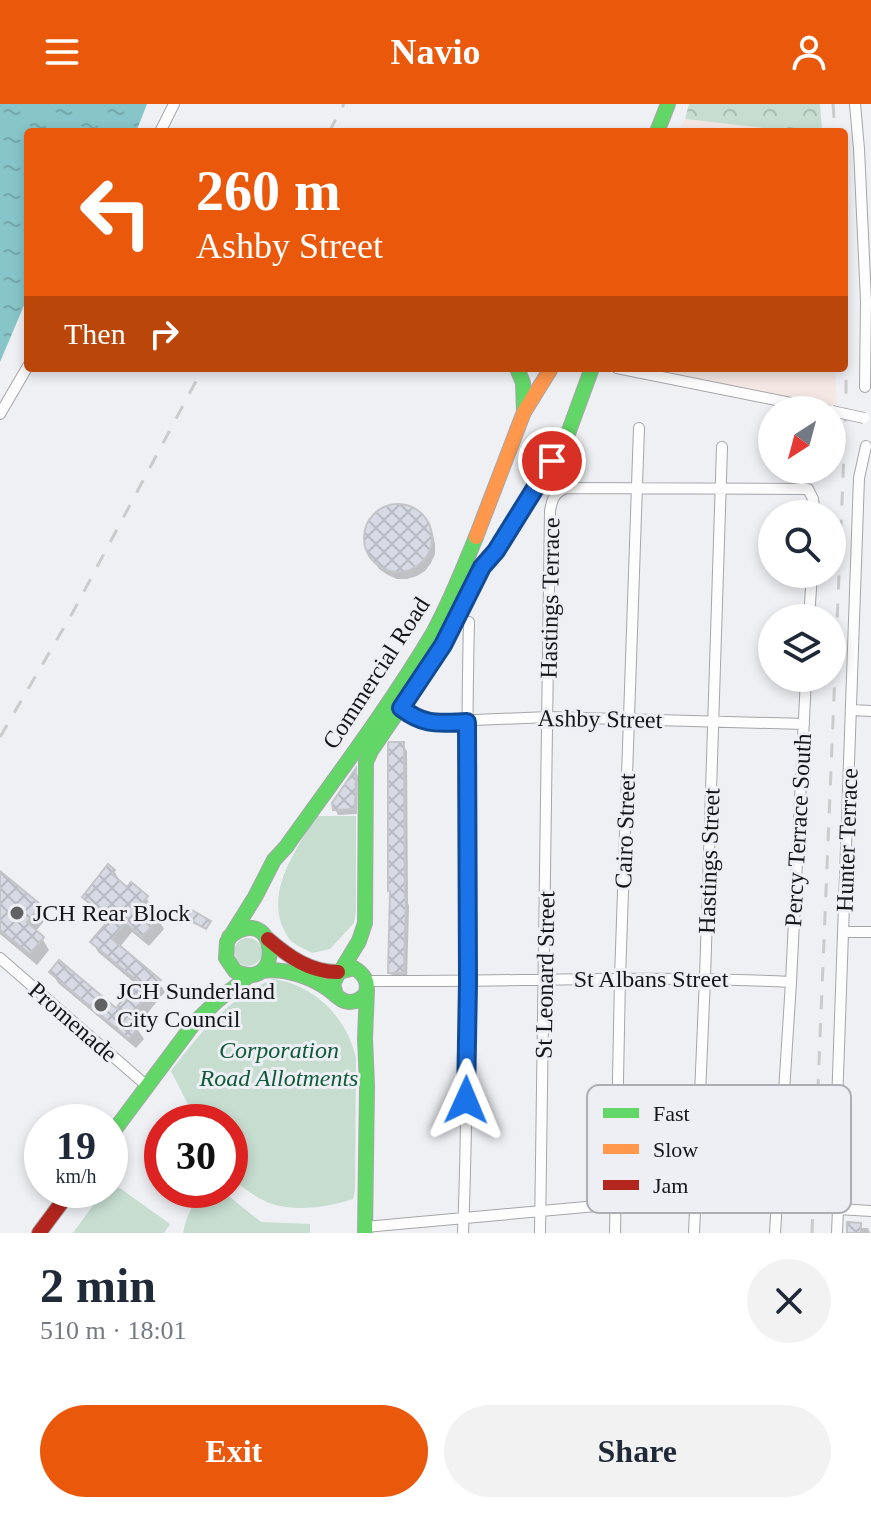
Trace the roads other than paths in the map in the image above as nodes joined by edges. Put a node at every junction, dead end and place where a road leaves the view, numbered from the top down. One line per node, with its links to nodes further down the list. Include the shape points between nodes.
1 (174, 104): 4 (street)
2 (668, 104): 5 (main road)
3 (855, 104): 6 (street)
4 (162, 128)
5 (659, 128)
6 (865, 149): 7 (street)
7 (868, 293): 15 (street)
8 (24, 372): 18 (street)
9 (519, 372): 17 (main road, Commercial Road)
10 (524, 372): 11 (main road)
11 (543, 372)
12 (549, 372): 17 (main road, Commercial Road)
13 (591, 372): 29 (main road, Commercial Road, via 566,439 482,567 443,645)
14 (637, 372): 16 (street)
15 (865, 387)
16 (758, 396)
17 (524, 412): 37 (main road, Commercial Road, via 433,632 274,860)
18 (0, 414)
19 (846, 414): 20 (street, bridge)
20 (867, 418)
21 (639, 428): 24 (street, Cairo Street)
22 (866, 446): 30 (street, Hunter Terrace, via 859,478)
23 (722, 447): 25 (street, Hastings Street)
24 (638, 489): 25 (street, Hastings Terrace); 32 (street, Hastings Terrace, via 566,488 552,498); 33 (street, Cairo Street)
25 (722, 489): 26 (street, Hastings Terrace, via 808,489); 35 (street, Hastings Street)
26 (813, 500)
27 (469, 622): 34 (street)
28 (805, 692): 36 (street, Percy Terrace South)
29 (401, 708): 34 (street, Ashby Street, via 426,722); 42 (main road, Commercial Road, via 366,762 365,923)
30 (852, 710): 31 (street); 38 (street, Hunter Terrace)
31 (871, 711)
32 (548, 717): 33 (street, Ashby Street); 34 (street, Ashby Street); 49 (street, St Leonard Street)
33 (629, 719): 35 (street, Ashby Street); 47 (street, Cairo Street)
34 (467, 722): 51 (street)
35 (714, 722): 36 (street, Ashby Street); 48 (street, Hastings Street)
36 (804, 724): 52 (street, Percy Terrace South)
37 (255, 897): 40 (main road); 41 (main road, Commercial Road)
38 (843, 932): 39 (street); 59 (street, Hunter Terrace)
39 (871, 932)
40 (266, 936): 41 (main road, via 244,928); 45 (main road, via 283,953 307,965); 46 (main road, via 272,955)
41 (229, 937): 44 (main road, via 224,949)
42 (359, 941): 45 (main road); 50 (main road)
43 (0, 958): 60 (street, Promenade)
44 (230, 967): 46 (main road, via 242,975); 54 (main road)
45 (340, 971): 50 (main road, via 354,968); 53 (main road, via 333,983)
46 (256, 973): 53 (main road, via 286,972); 54 (main road)
47 (620, 978): 48 (street, St Albans Street); 49 (street, St Albans Street); 56 (street, Cairo Street)
48 (705, 978): 52 (street, St Albans Street); 57 (street, Hastings Street)
49 (545, 979): 51 (street, St Albans Street); 65 (street, St Leonard Street)
50 (367, 982): 51 (street, St Albans Street); 53 (main road, via 359,1000); 55 (main road)
51 (468, 982): 71 (street)
52 (791, 982): 58 (street, Percy Terrace South)
53 (338, 997): 55 (main road)
54 (217, 1001): 60 (main road)
55 (365, 1038): 72 (main road)
56 (618, 1085)
57 (701, 1085)
58 (784, 1085)
59 (838, 1085)
60 (147, 1086): 61 (main road)
61 (128, 1112)
62 (587, 1207): 65 (street)
63 (58, 1208): 73 (main road)
64 (851, 1210): 66 (street)
65 (541, 1211): 71 (street); 75 (street, St Leonard Street)
66 (871, 1211)
67 (616, 1213): 76 (street, Cairo Street)
68 (695, 1213): 77 (street, Hastings Street)
69 (776, 1213): 78 (street, Percy Terrace South)
70 (838, 1213): 79 (street, Hunter Terrace)
71 (464, 1218): 72 (street); 74 (street)
72 (365, 1230)
73 (39, 1233)
74 (463, 1233)
75 (540, 1233)
76 (615, 1233)
77 (694, 1233)
78 (775, 1233)
79 (837, 1233)

